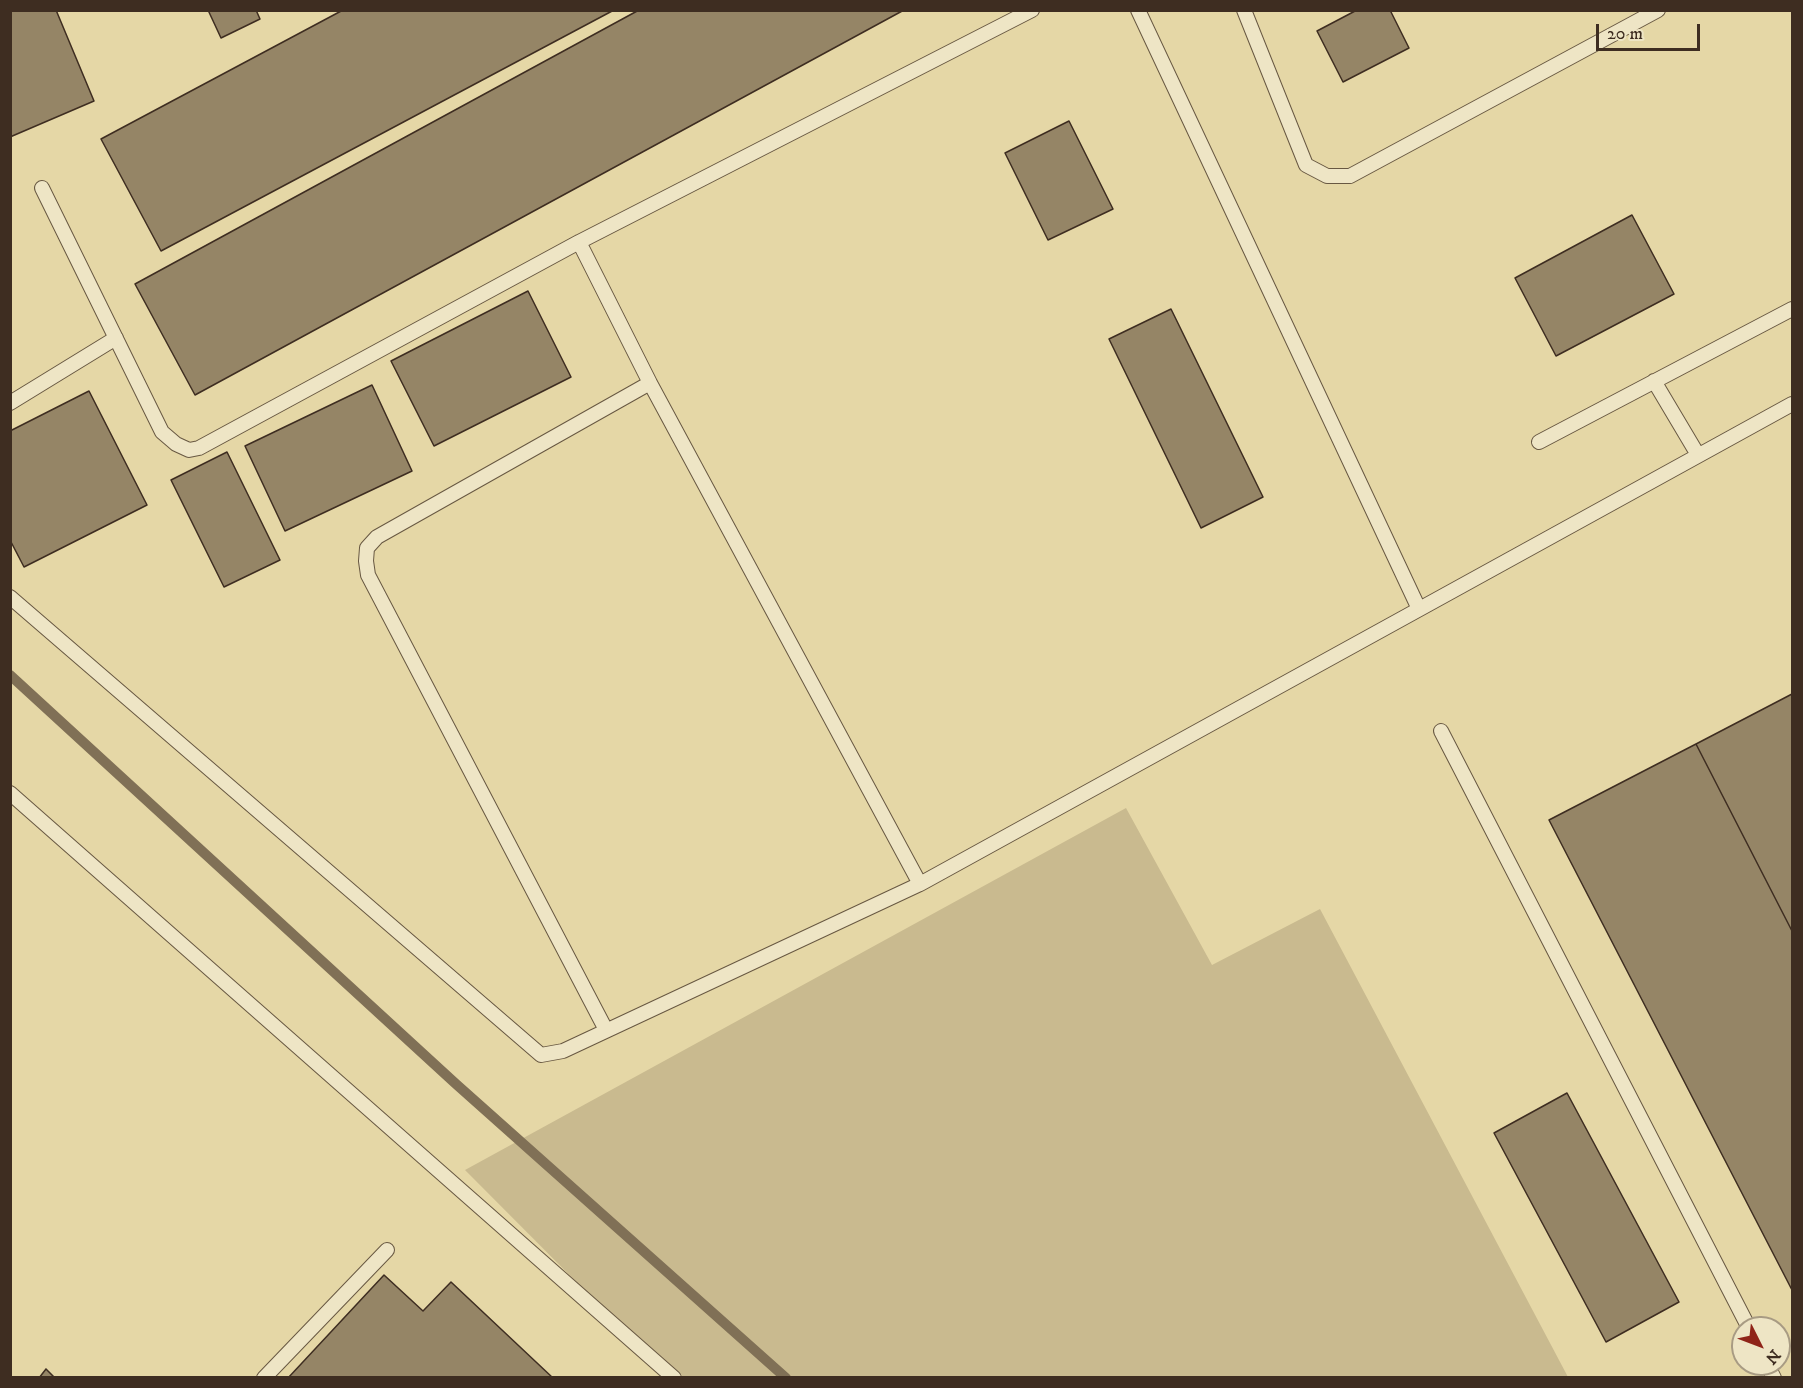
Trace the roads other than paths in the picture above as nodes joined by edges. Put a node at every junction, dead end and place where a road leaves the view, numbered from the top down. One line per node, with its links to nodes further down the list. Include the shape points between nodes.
1 (1032, 10): 6 (lane)
2 (1138, 10): 16 (lane)
3 (1244, 10): 4 (lane, via 1306,165 1328,176 1350,176)
4 (1658, 10)
5 (42, 188): 8 (lane)
6 (579, 242): 8 (lane, via 199,448 189,450 162,432); 10 (lane)
7 (1792, 309): 9 (lane)
8 (116, 338): 11 (lane)
9 (1654, 381): 13 (lane); 14 (lane)
10 (650, 383): 19 (lane); 20 (lane, via 377,537 367,548 366,561 368,575)
11 (10, 403)
12 (1792, 404): 14 (lane)
13 (1539, 442)
14 (1698, 455): 16 (lane)
15 (10, 597): 20 (lane, via 541,1055 563,1051)
16 (1419, 609): 19 (lane)
17 (1441, 731): 22 (lane)
18 (10, 793): 24 (lane)
19 (920, 884): 20 (lane)
20 (606, 1030)
21 (387, 1250): 23 (lane)
22 (1743, 1316)
23 (264, 1377)
24 (674, 1377)

